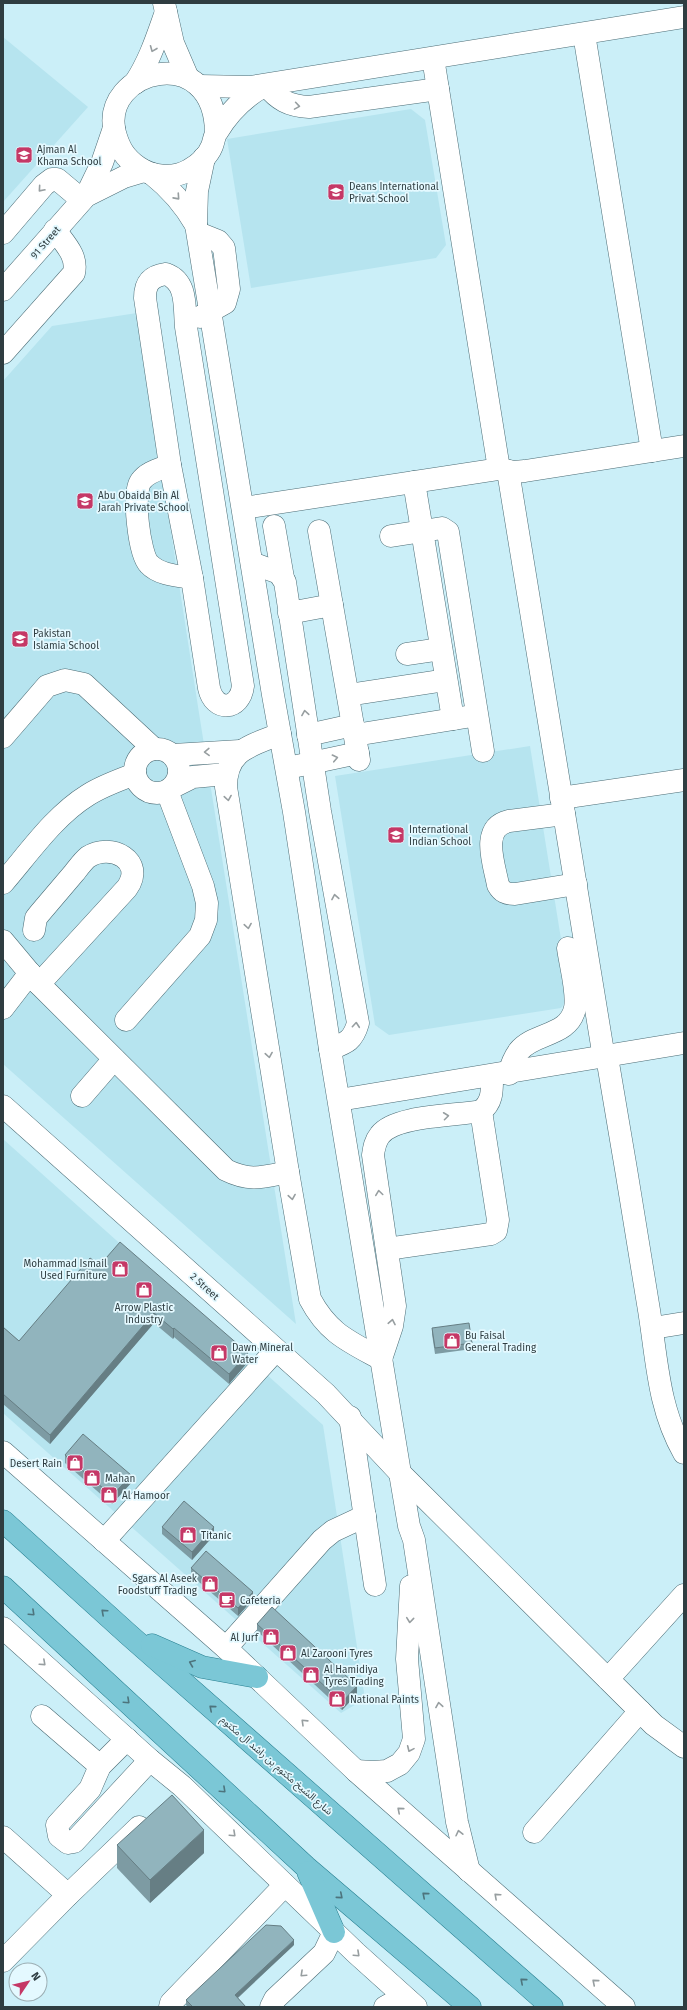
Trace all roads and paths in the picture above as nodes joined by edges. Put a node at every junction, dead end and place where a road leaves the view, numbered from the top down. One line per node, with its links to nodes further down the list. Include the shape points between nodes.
1 (165, 7): 5 (street, via 173,43); 6 (street, one-way to 6, via 155,47)
2 (684, 18): 3 (street)
3 (584, 34): 4 (street); 22 (street)
4 (433, 58): 7 (street); 8 (street)
5 (193, 82): 6 (street, via 167,73 150,75); 7 (street, via 250,87); 10 (street, via 210,100)
6 (135, 83): 9 (street, via 123,95 115,111)
7 (266, 85): 8 (street, one-way to 8, via 274,95 296,107); 10 (street, via 239,103)
8 (438, 89): 24 (street)
9 (114, 128): 12 (street, via 118,146 125,156); 13 (street, 91 Street, via 102,163)
10 (216, 133): 11 (street)
11 (204, 158): 12 (street, via 189,170 170,176); 14 (street, via 197,191)
12 (148, 173): 13 (street, 91 Street, via 124,177); 14 (street, one-way to 14, via 176,194 188,209)
13 (84, 198): 15 (street, 91 Street); 16 (street, one-way to 16, via 57,179 52,179)
14 (197, 229): 18 (street)
15 (55, 230): 17 (street, 91 Street); 20 (street, via 74,258 74,273)
16 (3, 233)
17 (3, 290)
18 (212, 311): 19 (street); 26 (street)
19 (186, 327): 23 (street, via 181,284 175,277 166,274 157,275 149,280 145,288 145,298); 39 (street)
20 (3, 353)
21 (684, 446): 22 (street)
22 (652, 451): 24 (street, via 525,471)
23 (170, 465): 32 (street); 32 (street, via 146,475 138,486 141,545 146,560 158,571)
24 (504, 470): 25 (street); 57 (street)
25 (414, 482): 26 (street); 29 (street)
26 (243, 508): 31 (street)
27 (274, 526): 33 (street)
28 (319, 531): 34 (street)
29 (422, 531): 30 (street); 36 (street); 42 (street, via 442,528 448,532)
30 (391, 536)
31 (252, 563): 33 (street, via 279,573); 40 (street)
32 (192, 578): 39 (street, via 211,697 218,704 227,706 236,703 242,695)
33 (283, 578): 35 (street)
34 (332, 605): 35 (street); 41 (street)
35 (289, 613): 45 (street, one-way to 35)
36 (441, 649): 37 (street); 38 (street)
37 (407, 654)
38 (446, 680): 41 (street); 43 (street)
39 (243, 686): 40 (street, via 257,693)
40 (273, 695): 44 (street)
41 (348, 695): 47 (street)
42 (477, 715): 43 (street); 49 (street)
43 (452, 719): 47 (street)
44 (280, 734): 48 (street); 52 (street)
45 (308, 735): 47 (street); 51 (street)
46 (3, 736): 50 (street, via 47,686 65,680 84,684)
47 (356, 743): 51 (street, one-way to 47)
48 (240, 751): 50 (street, one-way to 50); 54 (street, via 231,761)
49 (483, 751)
50 (164, 752): 53 (street, via 142,755 137,760); 56 (street, via 177,761 179,775)
51 (312, 763): 52 (street); 58 (street)
52 (286, 769): 59 (street)
53 (135, 774): 56 (street, via 137,781 147,791 153,793); 60 (street, via 87,795 66,811)
54 (226, 774): 56 (street, via 194,777); 80 (street, one-way to 80, via 226,787)
55 (684, 780): 57 (street)
56 (170, 789): 66 (street, via 203,886 207,903 206,920 196,941)
57 (563, 806): 61 (street); 61 (street, via 501,823 494,829 491,837 498,885 502,891 515,894)
58 (320, 811): 59 (street); 68 (street, one-way to 58, via 349,1041 358,1023)
59 (294, 812): 68 (street)
60 (3, 883)
61 (576, 884): 69 (street)
62 (568, 948): 71 (street, via 575,997 575,1008 571,1018 564,1027 530,1042 520,1050)
63 (9, 949): 64 (street); 64 (street, via 34,930 40,913 89,857 107,851 116,852 129,861 133,875 131,882)
64 (35, 978): 65 (street); 70 (street)
65 (3, 1008)
66 (126, 1020)
67 (684, 1043): 69 (street)
68 (330, 1049): 74 (street)
69 (605, 1058): 71 (street); 83 (street)
70 (114, 1059): 73 (street); 80 (street, via 226,1170 239,1177 253,1179)
71 (501, 1075): 72 (street); 76 (street, via 490,1101)
72 (386, 1093): 74 (street); 77 (street, via 391,1108)
73 (82, 1096)
74 (339, 1100): 78 (street)
75 (3, 1106): 84 (street, 2 Street)
76 (481, 1111): 77 (street, one-way to 76); 81 (street, via 498,1220 496,1231 491,1234)
77 (400, 1122): 79 (street, via 380,1134 375,1144)
78 (347, 1147): 79 (street); 85 (street)
79 (374, 1155): 81 (street, one-way to 79)
80 (288, 1172): 85 (street, one-way to 85, via 310,1299 320,1317 333,1331)
81 (387, 1249): 85 (street, one-way to 81, via 392,1326 395,1306)
82 (684, 1323): 83 (street)
83 (652, 1328): 88 (street, via 661,1397)
84 (276, 1350): 86 (street, 2 Street); 93 (street)
85 (381, 1359): 89 (street)
86 (350, 1417): 89 (street, 2 Street); 90 (street)
87 (3, 1452): 93 (street)
88 (684, 1453)
89 (400, 1473): 92 (street); 101 (street, 2 Street)
90 (364, 1516): 94 (street); 99 (street, via 333,1531 322,1540)
91 (3, 1521): 98 (main road, شارع الشيخ مكتوم بن راشد آل مكتوم, one-way to 91)
92 (409, 1526): 108 (street, one-way to 108, via 411,1599 407,1659 414,1740 409,1753 400,1764 387,1771); 113 (street, one-way to 92, via 457,1822 414,1540)
93 (104, 1541): 99 (street)
94 (375, 1585)
95 (3, 1587): 112 (main road, one-way to 112)
96 (684, 1595): 101 (street)
97 (4, 1631): 104 (street, one-way to 104)
98 (129, 1635): 100 (main road, one-way to 98, via 202,1667); 123 (main road, شارع الشيخ مكتوم بن راشد آل مكتوم, one-way to 98)
99 (226, 1648): 100 (street)
100 (257, 1677): 108 (street, one-way to 100)
101 (608, 1679): 102 (street, 2 Street)
102 (640, 1710): 105 (street, 2 Street, via 654,1725); 110 (street)
103 (42, 1716): 107 (street)
104 (127, 1739): 106 (street); 107 (street)
105 (684, 1747)
106 (150, 1760): 107 (street, via 74,1842 68,1843 59,1836 57,1825 90,1789); 109 (street)
107 (100, 1766)
108 (356, 1771): 113 (street, one-way to 108)
109 (182, 1786): 114 (street, one-way to 114); 115 (street)
110 (534, 1832)
111 (3, 1837): 115 (street)
112 (306, 1867): 116 (main road); 122 (main road, one-way to 122)
113 (469, 1871): 124 (street, one-way to 113)
114 (285, 1885): 116 (street); 119 (street, via 171,2003)
115 (68, 1896): 117 (street)
116 (334, 1932): 118 (street, one-way to 118); 120 (street, one-way to 120, via 324,1953 275,1999)
117 (3, 1961)
118 (412, 2003): 121 (street, via 394,2002)
119 (170, 2007)
120 (272, 2007)
121 (385, 2007)
122 (470, 2007)
123 (552, 2007)
124 (624, 2007)

